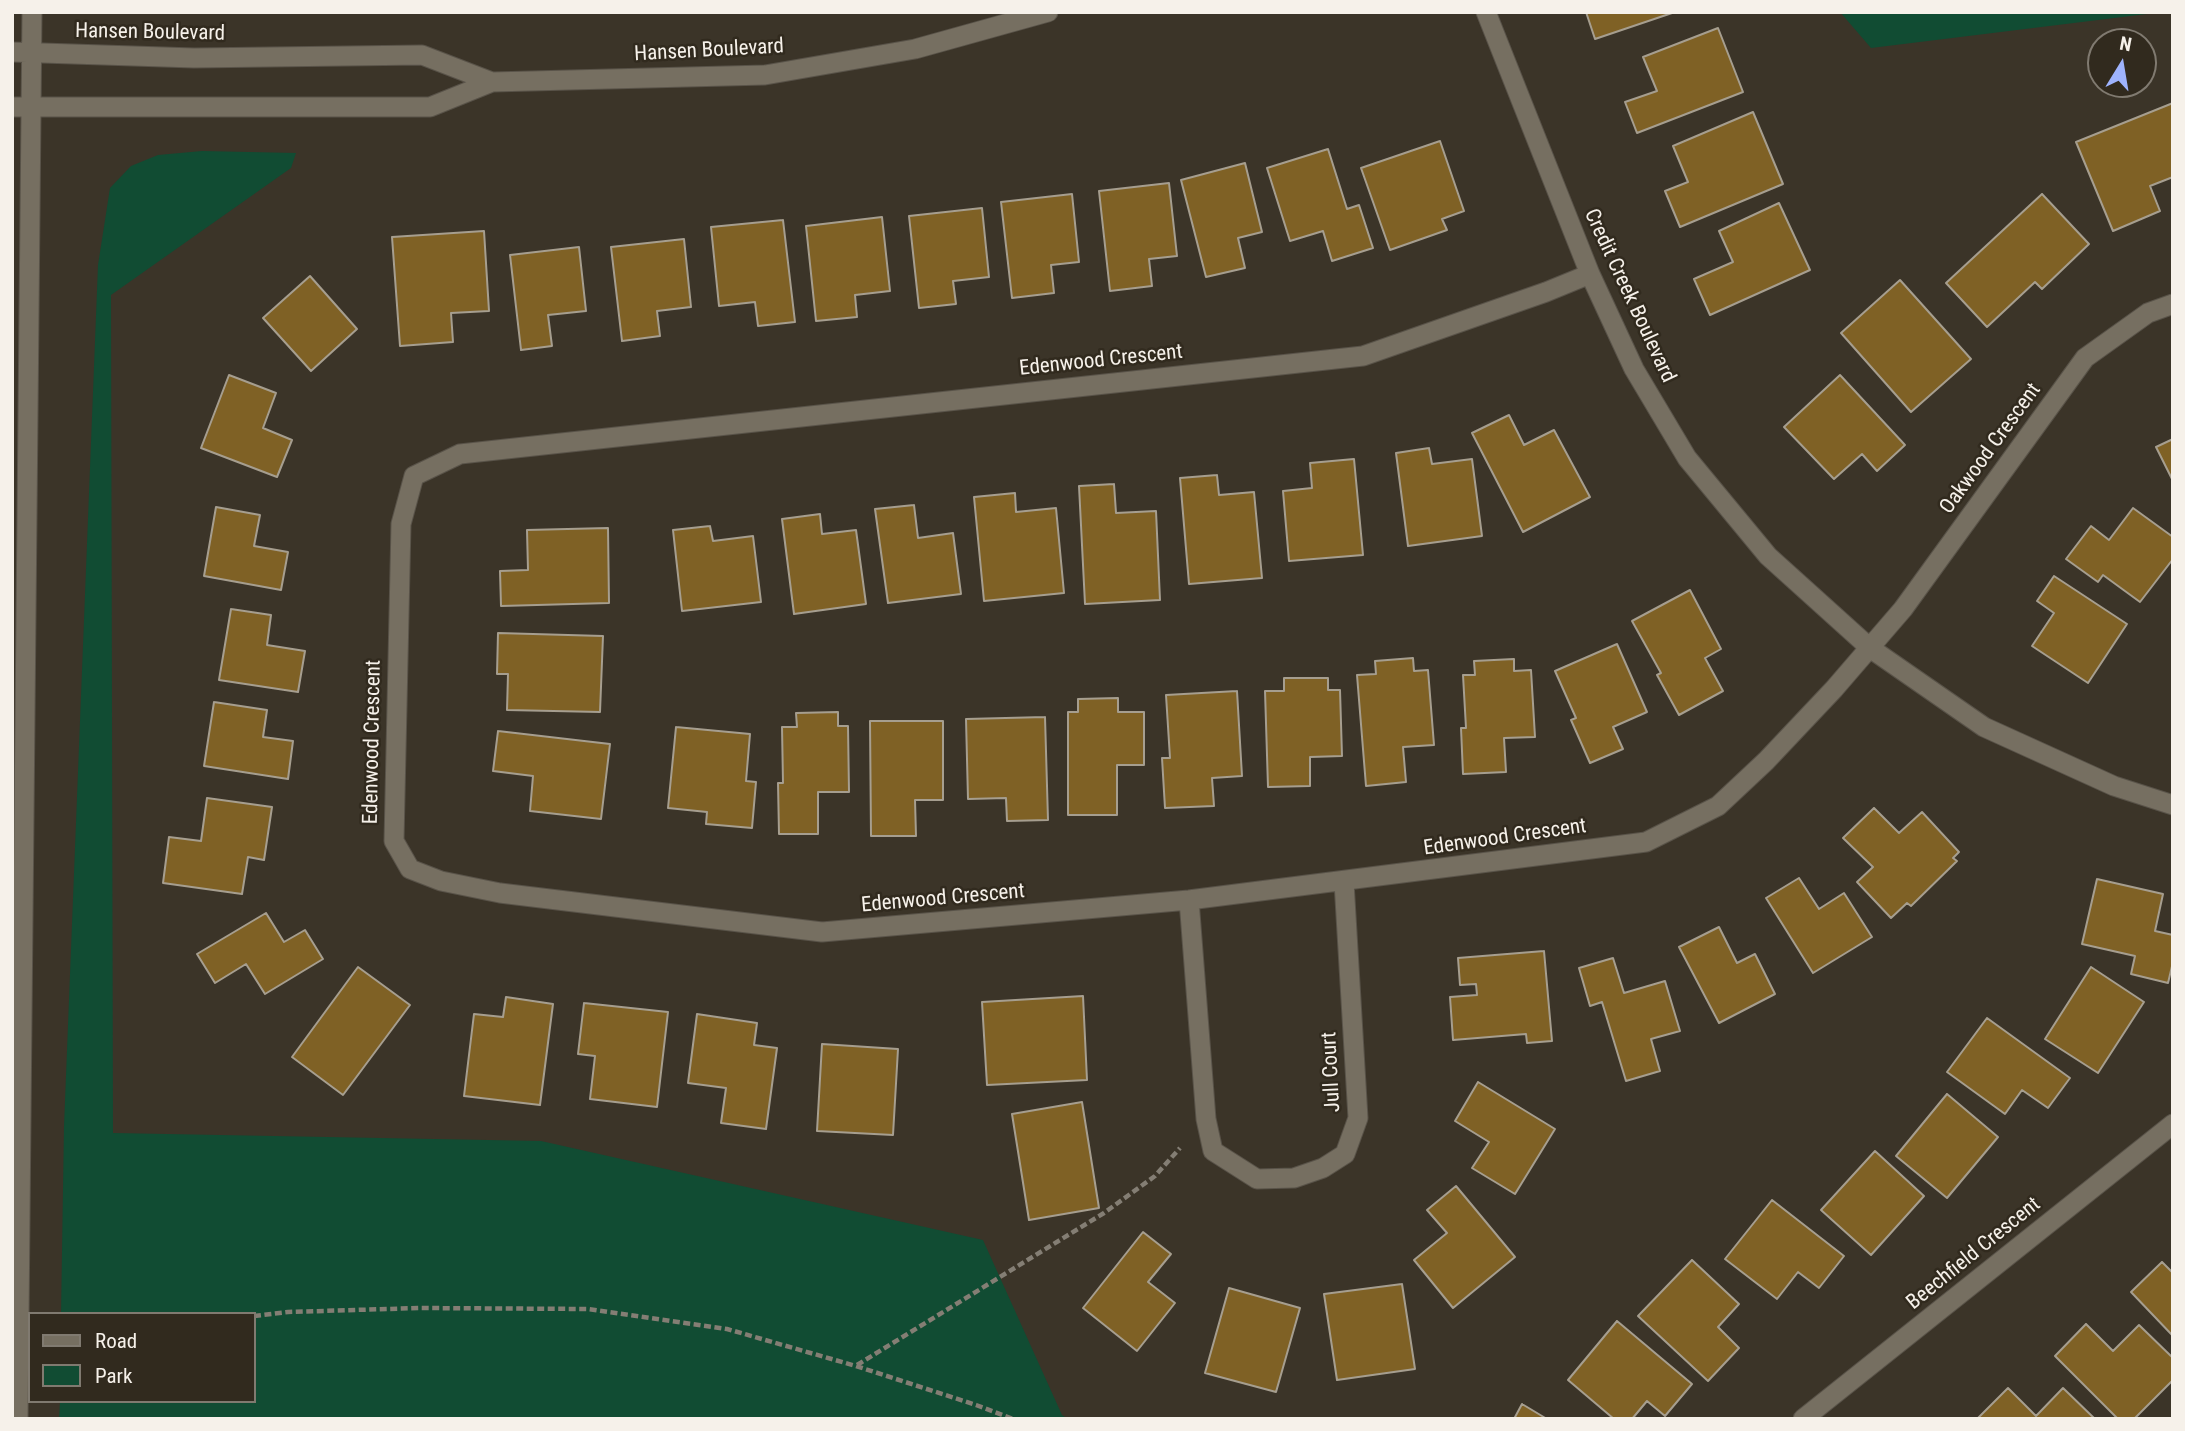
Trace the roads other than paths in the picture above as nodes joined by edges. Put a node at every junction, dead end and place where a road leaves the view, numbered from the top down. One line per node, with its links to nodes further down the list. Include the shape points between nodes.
1 (32, 12): 4 (street)
2 (1048, 12): 5 (street, Hansen Boulevard, via 915,49 765,75)
3 (1486, 12): 7 (street, Credit Creek Boulevard)
4 (22, 52): 5 (street, Hansen Boulevard, via 194,58 422,55); 6 (street)
5 (492, 82): 6 (street, Hansen Boulevard, via 430,107)
6 (21, 107): 14 (street)
7 (1590, 274): 9 (street, Credit Creek Boulevard, via 1634,369 1687,458 1768,556); 12 (street, Edenwood Crescent, via 1363,356 460,454 414,476 401,524 394,841 410,869 441,881 500,893 822,932)
8 (2173, 304): 9 (street, Oakwood Crescent, via 2148,313 2085,358)
9 (1870, 648): 10 (street, Credit Creek Boulevard, via 1984,727 2114,786); 11 (street, Edenwood Crescent, via 1718,806 1646,842)
10 (2173, 805)
11 (1344, 882): 12 (street, Edenwood Crescent); 12 (street, Jull Court, via 1358,1118 1345,1154 1294,1178 1257,1179 1213,1151 1206,1119)
12 (1189, 900)
13 (2173, 1124): 15 (street, Beechfield Crescent)
14 (18, 1419)
15 (1803, 1419)

